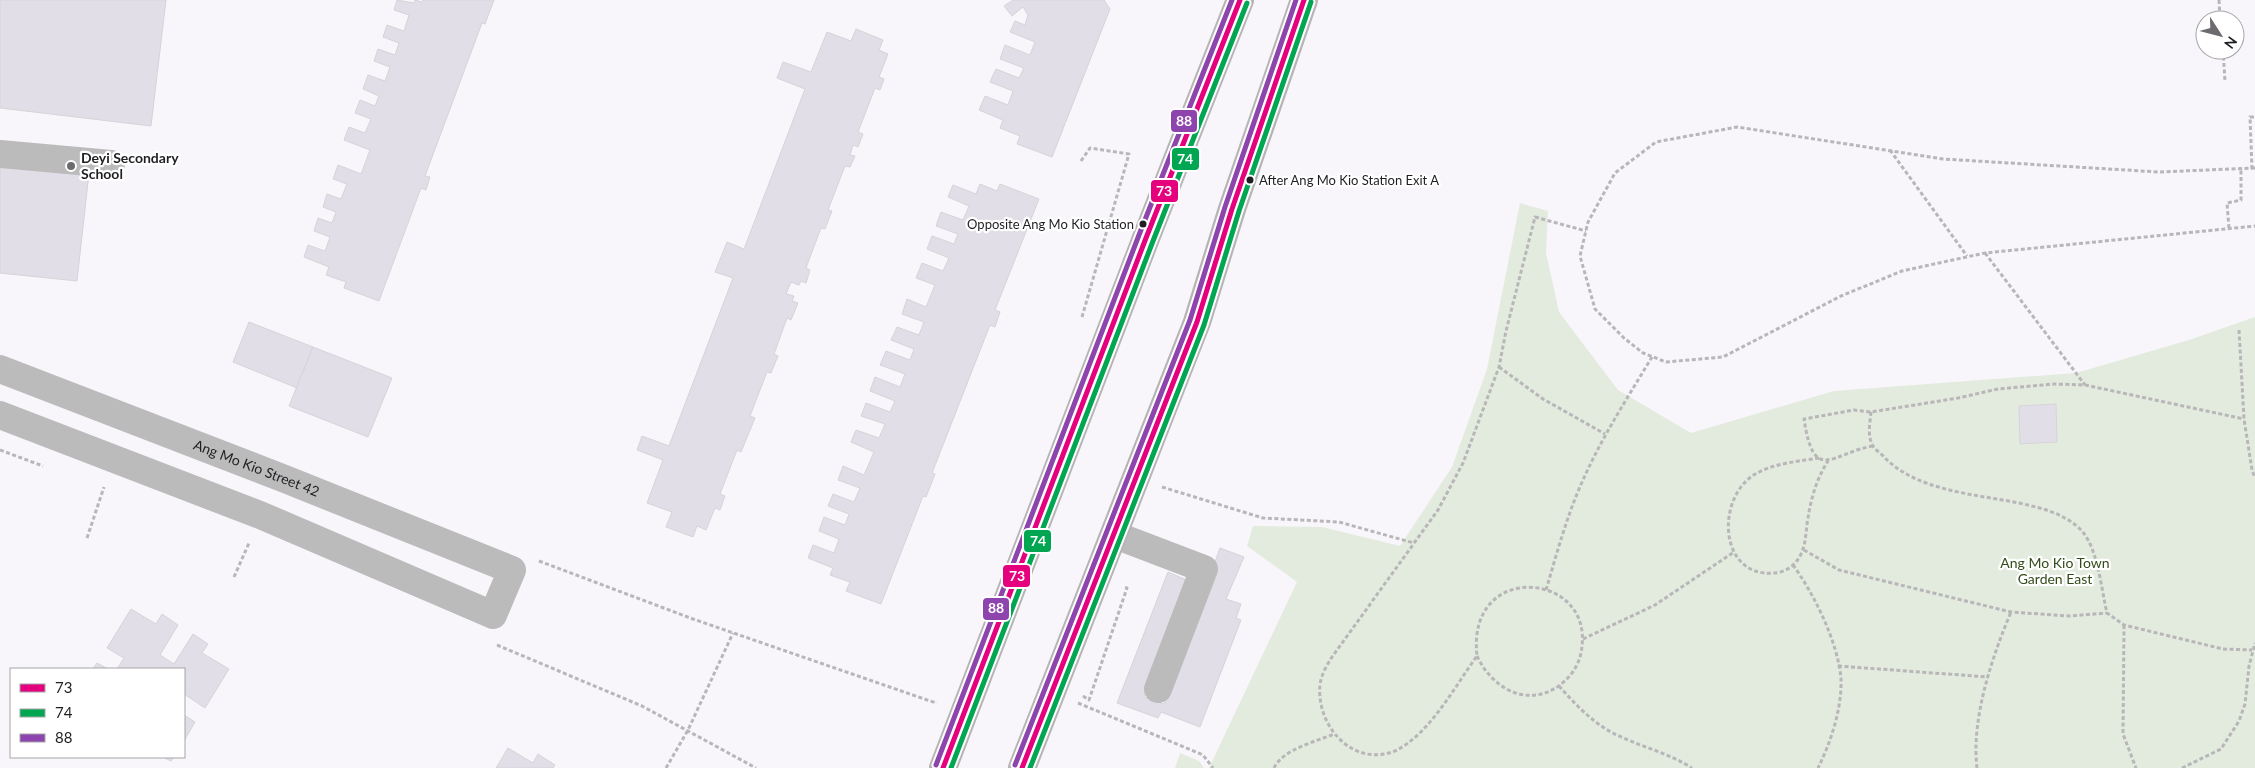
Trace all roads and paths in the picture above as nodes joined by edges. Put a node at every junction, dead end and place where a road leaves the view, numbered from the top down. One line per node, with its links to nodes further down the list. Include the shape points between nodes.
1 (1240, 0): 64 (main road)
2 (1304, 0): 33 (main road, via 1197,322)
3 (2224, 60): 4 (path)
4 (2225, 81)
5 (2255, 117): 12 (path, via 2250,116)
6 (1890, 150): 11 (path, via 1943,159 2159,172); 15 (path, via 1736,127 1656,142 1615,173); 17 (path)
7 (0, 154): 10 (street)
8 (1128, 154): 9 (path, via 1090,148)
9 (1081, 161)
10 (111, 164)
11 (2241, 169): 12 (path); 14 (path, via 2241,200 2227,203)
12 (2254, 169)
13 (2255, 226): 14 (path)
14 (2229, 228): 16 (path)
15 (1586, 231): 19 (path, via 1580,256 1595,309 1624,338); 20 (path, via 1535,217)
16 (1985, 253): 17 (path); 22 (path)
17 (1967, 256): 19 (path, via 1902,271 1841,296 1722,357 1666,362)
18 (2238, 330): 25 (path)
19 (1652, 357): 26 (path)
20 (1499, 367): 26 (path, via 1543,399); 35 (path, via 1463,463 1438,510)
21 (0, 369): 24 (street, Ang Mo Kio Street 42, via 512,570 493,614 260,515)
22 (2085, 386): 23 (path, via 2054,384 1998,389); 25 (path)
23 (1872, 412): 27 (path, via 1869,428); 28 (path, via 1854,410 1804,419 1810,448)
24 (0, 415)
25 (2244, 419): 30 (path)
26 (1605, 434): 43 (path, via 1582,481)
27 (1873, 446): 29 (path); 45 (path, via 1896,470 1925,482 2043,508 2064,517 2081,530 2092,548)
28 (1819, 458): 29 (path); 38 (path, via 1758,472 1742,486 1732,503 1728,521 1728,538)
29 (1828, 461): 37 (path, via 1813,493)
30 (2255, 478)
31 (1153, 484): 35 (path, via 1263,518 1339,522)
32 (100, 500): 34 (path)
33 (1115, 535): 57 (street, via 1204,568); 65 (main road)
34 (87, 538)
35 (1414, 543): 61 (path, via 1343,639 1325,670 1320,684 1322,712)
36 (247, 546): 41 (path)
37 (1804, 550): 40 (path); 44 (path, via 1839,570)
38 (1734, 552): 40 (path, via 1761,574 1778,573); 48 (path, via 1655,605)
39 (538, 561): 47 (path)
40 (1793, 565): 53 (path, via 1808,586)
41 (234, 576)
42 (1116, 585): 56 (path, via 1127,588 1089,700 1082,698)
43 (1546, 590): 48 (path, via 1569,604 1581,627); 51 (path, via 1530,586 1498,596 1478,623 1475,639)
44 (2011, 612): 45 (path, via 2069,616); 54 (path)
45 (2106, 613): 46 (path)
46 (2124, 625): 50 (path, via 2223,649); 71 (path, via 2123,734)
47 (733, 633): 59 (path); 60 (path)
48 (1583, 640): 55 (path, via 1577,666)
49 (2255, 642): 50 (path)
50 (2252, 650): 72 (path, via 2245,704 2239,721 2221,749)
51 (1477, 656): 55 (path, via 1484,671 1510,692 1526,695 1543,693); 61 (path, via 1419,734 1396,750 1366,756 1348,748)
52 (528, 658): 60 (path, via 642,706)
53 (1838, 666): 54 (path); 69 (path, via 1841,679 1839,708)
54 (1988, 678): 70 (path, via 1979,721 1975,756)
55 (1559, 686): 68 (path, via 1581,709 1610,731)
56 (1086, 688)
57 (1158, 688)
58 (1080, 694): 66 (path, via 1077,703 1204,755)
59 (936, 704)
60 (688, 730): 62 (path); 63 (path)
61 (1334, 734): 67 (path, via 1287,753)
62 (666, 768)
63 (756, 768)
64 (943, 768)
65 (1022, 768)
66 (1213, 768)
67 (1274, 768)
68 (1692, 768)
69 (1818, 768)
70 (1977, 768)
71 (2136, 768)
72 (2182, 768)

